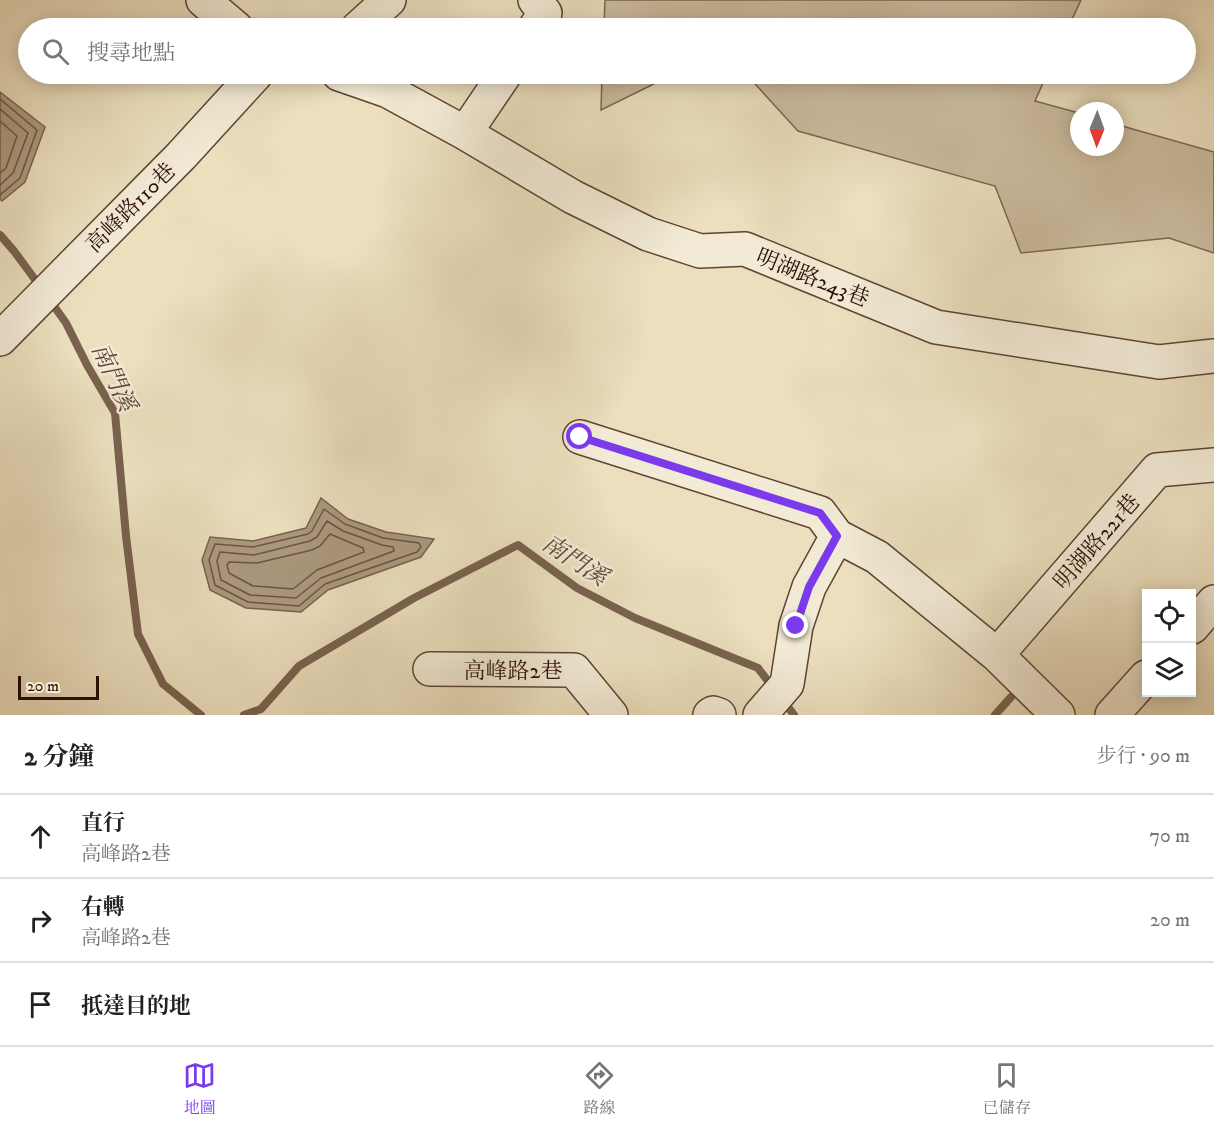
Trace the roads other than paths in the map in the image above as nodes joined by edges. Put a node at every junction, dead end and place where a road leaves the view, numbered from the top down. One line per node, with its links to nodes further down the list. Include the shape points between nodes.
1 (203, 0): 4 (lane)
2 (389, 0): 5 (lane)
3 (535, 0): 6 (lane, via 545,13)
4 (224, 18)
5 (369, 18)
6 (542, 18)
7 (247, 84): 11 (lane, 高峰路110巷)
8 (368, 84): 10 (lane, 明湖路243巷)
9 (498, 84): 10 (lane)
10 (465, 133): 12 (lane, 明湖路243巷, via 573,197 648,234 700,251 745,249 936,327 1159,362)
11 (0, 339)
12 (1214, 356)
13 (580, 437): 15 (lane, via 820,513)
14 (1214, 465): 18 (lane, 明湖路221巷, via 1157,470)
15 (837, 536): 18 (lane, via 877,557); 21 (lane, via 796,626 787,684)
16 (1214, 602): 17 (lane)
17 (1196, 622)
18 (997, 655): 25 (lane)
19 (430, 669): 22 (lane, 高峰路2巷, via 574,670)
20 (1142, 681): 26 (lane)
21 (763, 712)
22 (611, 715)
23 (710, 715): 24 (lane)
24 (719, 715)
25 (1058, 715)
26 (1112, 715)

